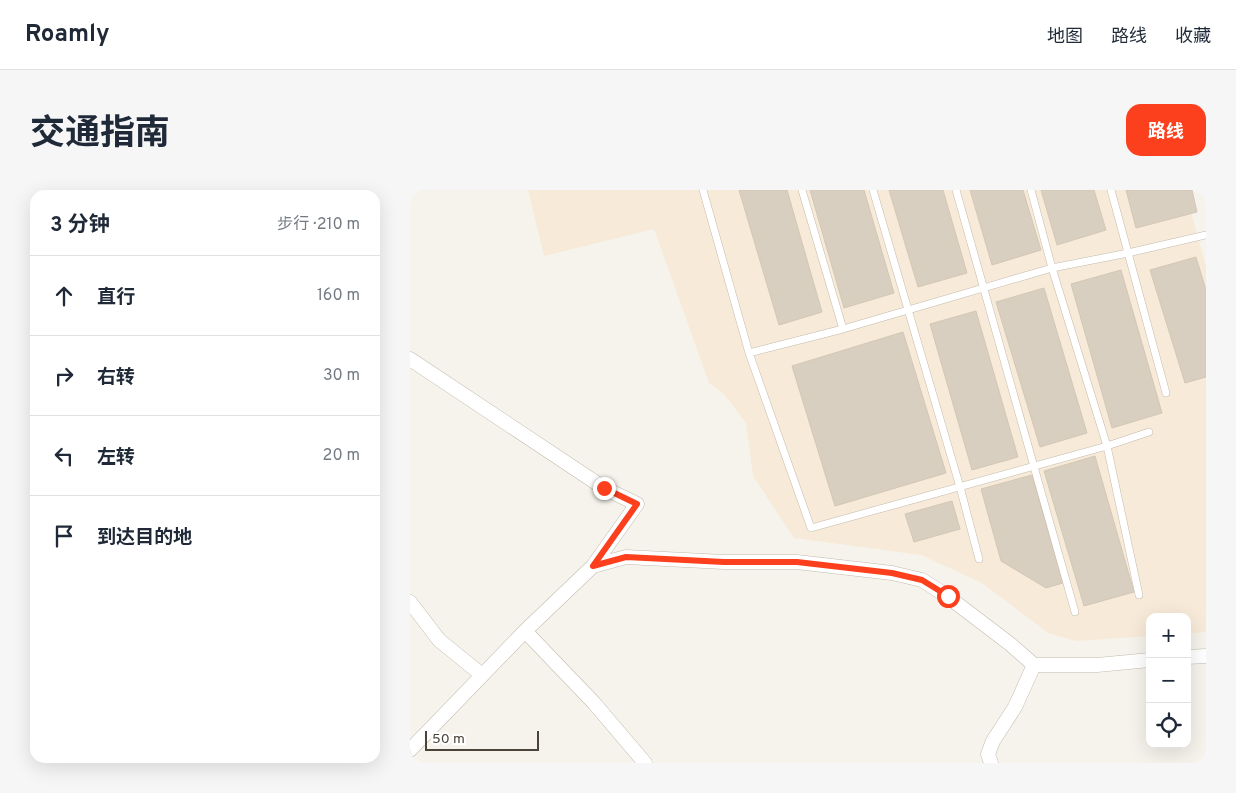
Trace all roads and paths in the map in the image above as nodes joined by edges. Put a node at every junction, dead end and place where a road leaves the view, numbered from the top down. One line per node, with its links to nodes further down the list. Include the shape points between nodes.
1 (703, 190): 13 (lane)
2 (802, 190): 12 (lane)
3 (873, 190): 11 (lane)
4 (956, 190): 10 (lane)
5 (1031, 190): 9 (lane)
6 (1111, 190): 8 (lane)
7 (1206, 235): 8 (lane)
8 (1128, 253): 9 (lane); 15 (lane)
9 (1052, 268): 10 (lane); 17 (lane)
10 (984, 287): 11 (lane); 18 (lane)
11 (908, 311): 12 (lane); 19 (lane)
12 (843, 330): 13 (lane)
13 (750, 354): 19 (lane, via 812,528)
14 (410, 359): 21 (street, via 604,488 637,504)
15 (1166, 393)
16 (1149, 432): 17 (lane)
17 (1107, 446): 18 (lane); 22 (lane)
18 (1033, 465): 19 (lane); 24 (lane)
19 (960, 486): 20 (lane)
20 (979, 559)
21 (593, 566): 25 (street); 29 (street, via 626,557 780,562 892,573 922,580 948,596)
22 (1139, 595)
23 (410, 602): 30 (street, via 439,640)
24 (1075, 612)
25 (524, 632): 30 (street); 32 (street, via 594,703)
26 (1206, 656): 27 (street)
27 (1191, 657)
28 (1146, 660): 29 (street, via 1097,665)
29 (1034, 665): 33 (street, via 1015,706 993,741 988,754)
30 (482, 675): 31 (street)
31 (410, 750)
32 (645, 763)
33 (991, 763)

